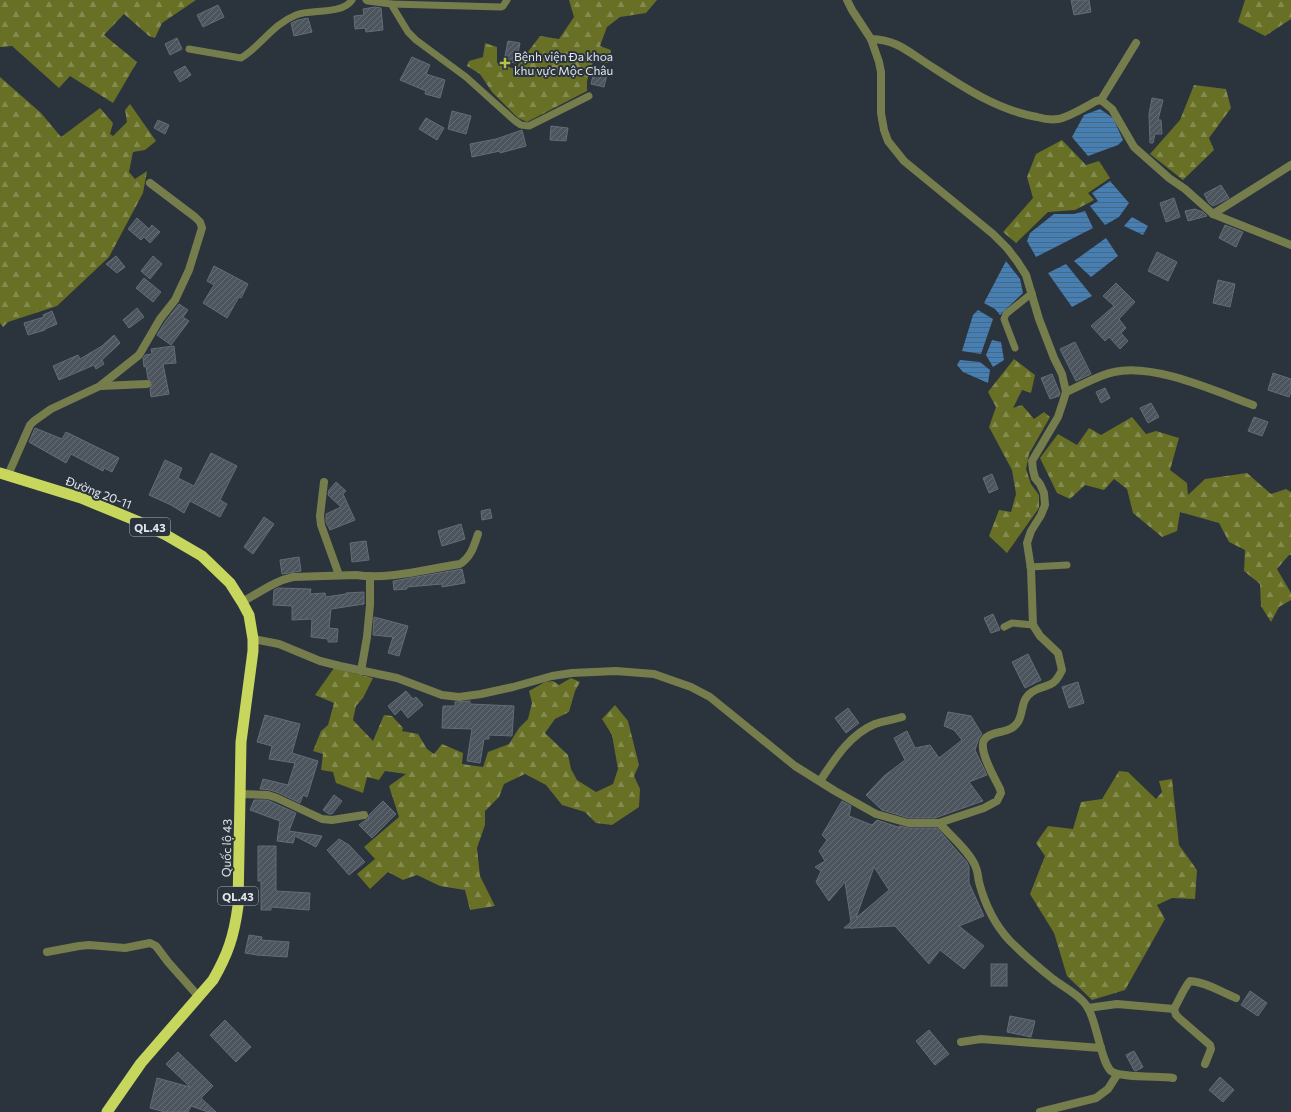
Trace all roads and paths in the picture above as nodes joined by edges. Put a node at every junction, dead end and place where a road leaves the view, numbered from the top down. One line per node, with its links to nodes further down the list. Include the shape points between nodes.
1 (352, 0): 8 (lane, via 337,9 298,14 287,19 240,58)
2 (366, 0): 5 (lane)
3 (507, 0): 5 (lane, via 501,6)
4 (847, 0): 6 (street)
5 (391, 4): 9 (lane, via 408,32 416,40 466,77 521,125 529,126)
6 (871, 39): 10 (street, via 885,39 897,44 988,100 1021,114 1044,119 1060,119); 15 (street, via 881,72 881,113 888,141 904,161 1007,248 1026,275)
7 (1136, 43): 10 (street)
8 (189, 49)
9 (589, 96)
10 (1101, 100): 13 (street, via 1112,109 1138,151)
11 (1291, 165): 13 (street)
12 (150, 183): 18 (street, via 195,217 202,228 189,270 172,305 160,319 139,356)
13 (1213, 214): 14 (street)
14 (1291, 245)
15 (1032, 293): 16 (lane, via 1006,314 1004,319); 19 (street, via 1039,319 1062,374)
16 (1015, 348)
17 (147, 384): 18 (street)
18 (100, 386): 21 (street, via 52,409 34,421)
19 (1066, 392): 20 (street, via 1107,374 1136,369 1188,382); 25 (street, via 1058,417 1032,460 1035,478 1044,493 1045,505 1027,543)
20 (1253, 405)
21 (4, 474): 28 (highway, Đường 20-11 / QL.43, via 81,498 173,538 202,556 230,583)
22 (324, 482): 26 (street, via 321,525)
23 (478, 534): 27 (street, via 473,550 460,564 386,576)
24 (1067, 565): 25 (lane)
25 (1030, 567): 29 (street)
26 (339, 575): 27 (street); 28 (street, via 283,579)
27 (370, 576): 32 (street, via 367,637)
28 (242, 602): 31 (highway, Đường 20-11 / QL.43, via 249,615)
29 (1033, 624): 30 (lane, via 1012,623); 37 (street, via 1040,636 1058,653 1062,670 1059,677 1053,684 1032,692 1024,700 1018,721 1011,730 988,736 984,740 984,754 1001,793 997,801)
30 (1004, 627)
31 (253, 639): 32 (street, via 279,644 320,661); 35 (highway, Quốc lộ 43 / QL.43, via 241,734)
32 (361, 671): 34 (street, via 397,678 442,695 459,697 513,687 552,676 593,671 616,670 654,674 691,686 710,697 795,766)
33 (902, 717): 34 (street, via 865,729 833,762)
34 (820, 781): 37 (street, via 876,814 908,823)
35 (240, 794): 36 (street, via 277,798 322,819); 39 (highway, Quốc lộ 43 / QL.43, via 238,906 235,929 222,965)
36 (364, 815)
37 (939, 823): 41 (street, via 972,859 990,914 1000,929 1032,962)
38 (48, 952): 39 (street, via 89,945 124,948 150,943 156,946)
39 (200, 997): 48 (highway, Quốc lộ 43 / QL.43, via 141,1063)
40 (1236, 998): 42 (street, via 1205,984 1190,981)
41 (1088, 1008): 42 (street, via 1117,1004); 44 (street)
42 (1174, 1009): 45 (street, via 1176,1015 1210,1045)
43 (961, 1042): 44 (street, via 981,1039)
44 (1101, 1048): 46 (street, via 1106,1064)
45 (1205, 1064)
46 (1117, 1075): 47 (street); 49 (street, via 1108,1089 1096,1098)
47 (1173, 1078)
48 (107, 1112)
49 (1040, 1112)

